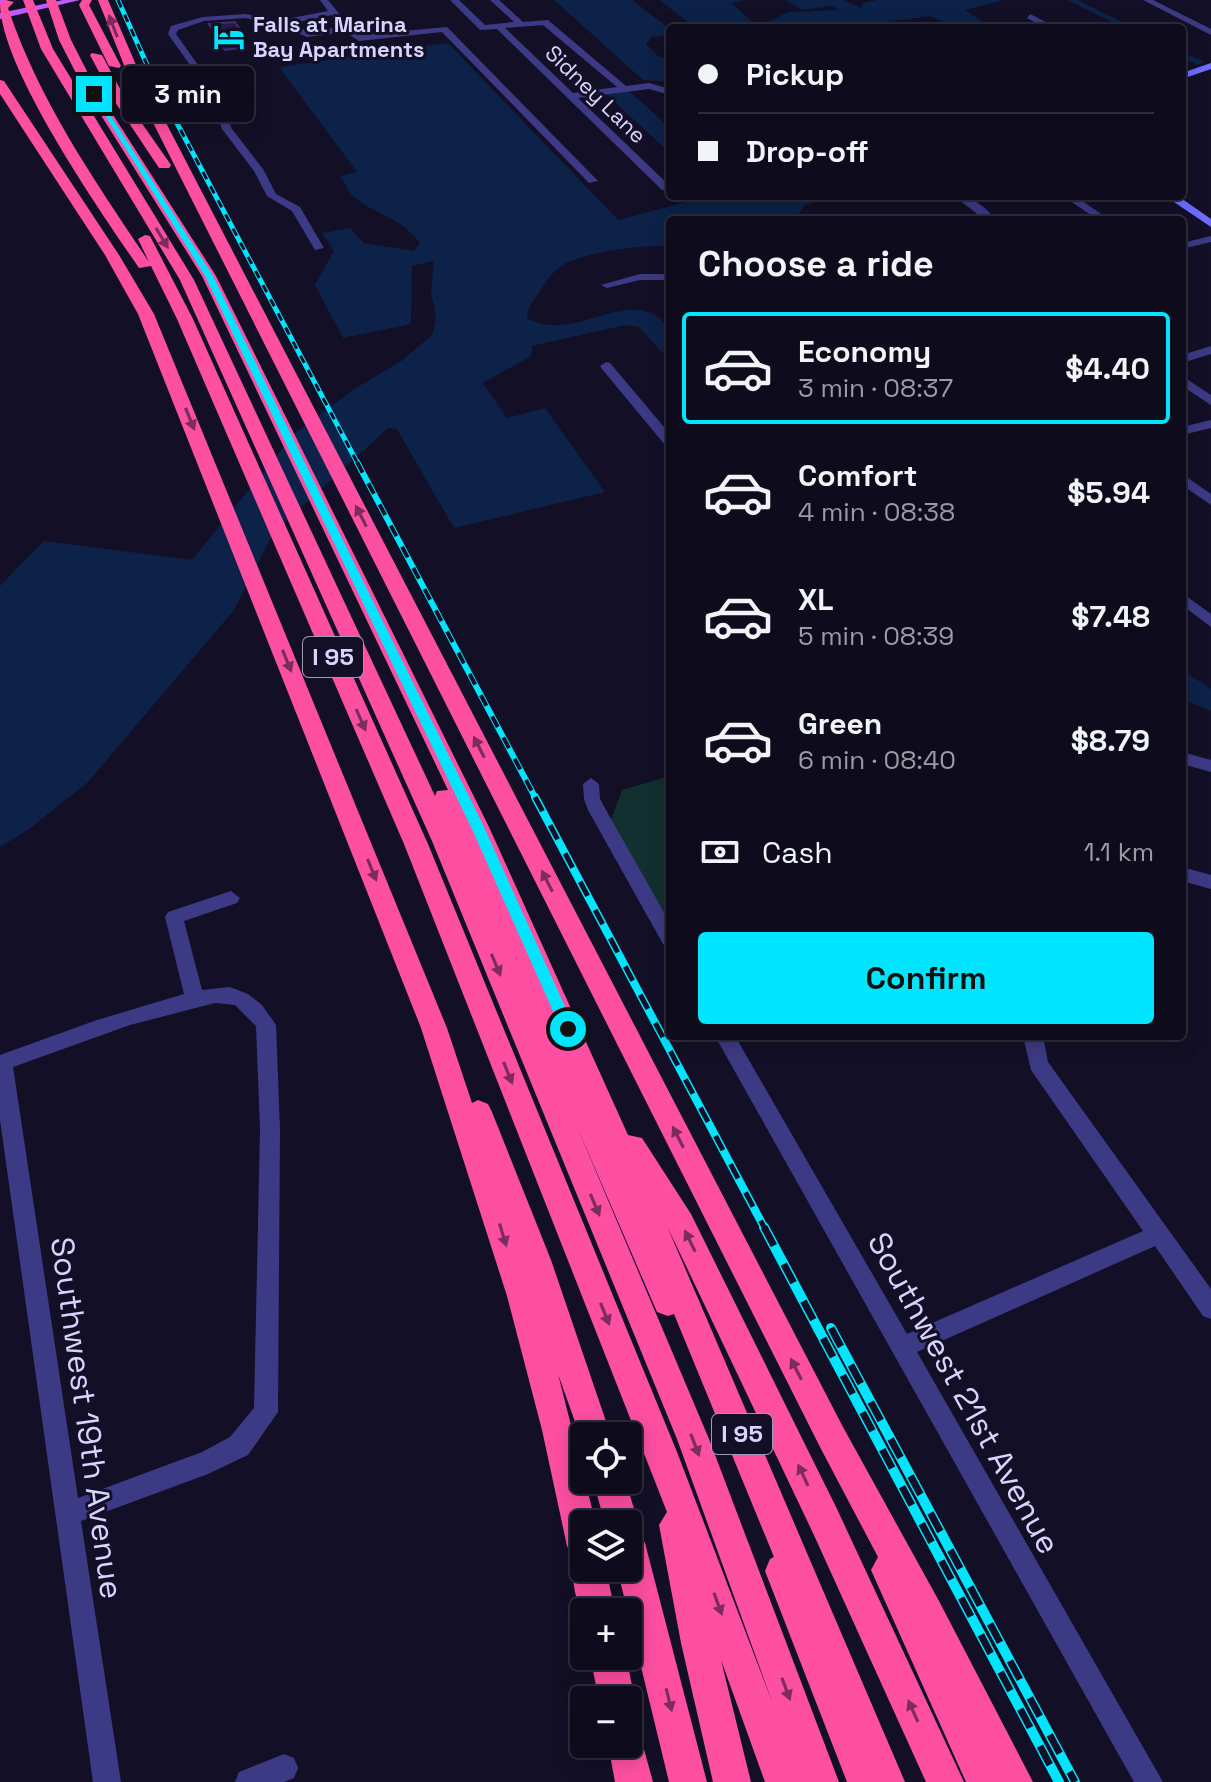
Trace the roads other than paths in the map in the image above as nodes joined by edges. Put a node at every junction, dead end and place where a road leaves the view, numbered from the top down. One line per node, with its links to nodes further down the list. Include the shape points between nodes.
1 (28, 0): 44 (highway, one-way to 44, via 47,49)
2 (44, 0): 44 (highway, via 61,49 90,102)
3 (51, 0): 44 (highway, via 88,85)
4 (61, 0): 14 (highway)
5 (74, 0): 6 (highway, via 125,109 166,170 84,5); 14 (main road)
6 (87, 0)
7 (103, 0): 77 (highway, one-way to 7, via 130,65)
8 (324, 0): 13 (street)
9 (454, 0): 19 (street, via 483,28)
10 (494, 0): 18 (street)
11 (1147, 0): 21 (street)
12 (7, 1): 31 (highway, via 2,7 25,70); 46 (highway, via 111,177)
13 (334, 12): 16 (street); 20 (street)
14 (1, 15)
15 (1030, 16): 17 (street)
16 (281, 23): 20 (street, via 307,34); 43 (street, via 220,17 184,24 172,34 211,88 226,128 272,196 296,209)
17 (1044, 24)
18 (522, 25): 19 (street); 26 (street, via 545,22)
19 (500, 28): 28 (street, Sidney Lane)
20 (346, 32): 32 (street, via 366,38 444,29)
21 (1211, 32)
22 (0, 40): 31 (highway, via 31,103)
23 (1209, 68): 24 (street)
24 (1186, 75)
25 (0, 84): 30 (highway)
26 (622, 87): 27 (street, via 649,86); 28 (street)
27 (666, 93)
28 (573, 96): 33 (street, Sidney Lane)
29 (0, 99): 30 (highway)
30 (28, 131): 69 (highway, one-way to 69, via 121,270 161,347)
31 (76, 162): 46 (highway)
32 (593, 181)
33 (666, 188)
34 (965, 200): 38 (street)
35 (1074, 200): 39 (street)
36 (1177, 200): 40 (street)
37 (184, 207): 44 (highway)
38 (987, 216)
39 (1099, 216)
40 (1211, 224)
41 (1211, 239): 42 (street)
42 (1186, 245)
43 (319, 248)
44 (200, 274): 63 (highway); 90 (highway, one-way to 90, via 283,488 444,841 693,1439)
45 (666, 277): 47 (street)
46 (162, 284): 78 (highway, I 95, one-way to 78, via 161,296 185,319 416,844)
47 (607, 285)
48 (1211, 350): 49 (street)
49 (1186, 358)
50 (606, 366): 55 (street)
51 (1186, 383): 52 (street)
52 (1211, 401)
53 (1211, 424): 54 (street)
54 (1186, 430)
55 (666, 437)
56 (1186, 481): 57 (street)
57 (1211, 501)
58 (1186, 600): 59 (street)
59 (1211, 622)
60 (1186, 759): 61 (street)
61 (1211, 766)
62 (591, 784): 67 (street, via 592,799)
63 (469, 829): 72 (highway, I 95); 91 (highway, via 745,1477)
64 (1186, 875): 65 (street)
65 (1211, 882)
66 (231, 898): 68 (street, via 174,917)
67 (666, 932)
68 (195, 998): 80 (street, Southwest 19th Avenue, via 2,1063); 80 (street, via 227,994 246,1002 266,1025 266,1412 229,1452)
69 (434, 1028): 76 (highway, via 475,1104 516,1207); 79 (highway, one-way to 79, via 522,1296)
70 (727, 1040): 75 (street, Southwest 21st Avenue)
71 (1034, 1040): 73 (street, via 1038,1064)
72 (594, 1087): 92 (highway, I 95); 93 (highway, one-way to 72, via 681,1223)
73 (1157, 1235): 74 (street); 75 (street)
74 (1211, 1308)
75 (902, 1347): 96 (street, Southwest 21st Avenue)
76 (590, 1422)
77 (832, 1438): 94 (highway); 95 (highway)
78 (661, 1452): 88 (highway); 89 (highway, I 95, one-way to 89)
79 (576, 1510)
80 (68, 1514): 84 (street, Southwest 19th Avenue)
81 (638, 1582): 87 (highway, one-way to 87)
82 (629, 1758): 86 (highway)
83 (284, 1768): 85 (street)
84 (107, 1782)
85 (249, 1782)
86 (634, 1782)
87 (688, 1782)
88 (732, 1782)
89 (784, 1782)
90 (820, 1782)
91 (866, 1782)
92 (886, 1782)
93 (945, 1782)
94 (985, 1782)
95 (1014, 1782)
96 (1149, 1782)

